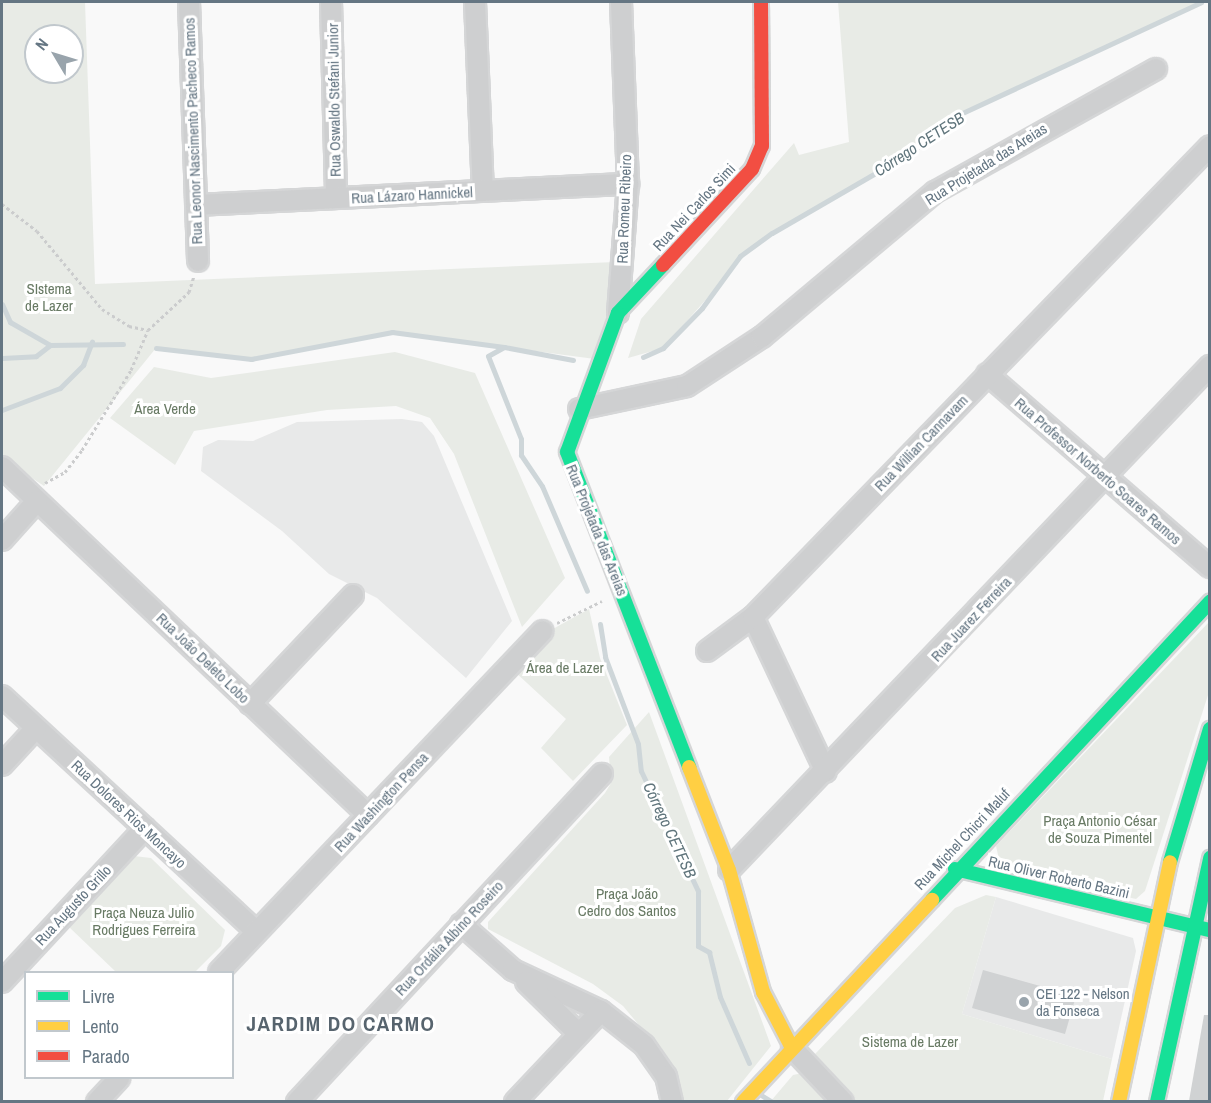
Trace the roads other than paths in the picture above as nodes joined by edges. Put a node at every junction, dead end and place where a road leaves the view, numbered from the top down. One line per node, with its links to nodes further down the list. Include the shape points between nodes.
1 (189, 2): 11 (street, Rua Leonor Nascimento Pacheco Ramos)
2 (331, 2): 10 (street, Rua Oswaldo Stefani Junior)
3 (475, 2): 9 (street)
4 (621, 2): 8 (street, Rua Romeu Ribeiro)
5 (761, 2): 13 (street, Rua Nei Carlos Simi, via 765,118 755,162)
6 (1156, 69): 16 (street, Rua Projetada das Areias, via 935,192 762,337 687,386)
7 (1209, 146): 15 (street, Rua Willian Cannavam)
8 (628, 184): 9 (street, Rua Lázaro Hannickel); 13 (street, Rua Romeu Ribeiro)
9 (483, 191): 10 (street, Rua Lázaro Hannickel)
10 (336, 198): 11 (street, Rua Lázaro Hannickel)
11 (196, 205): 12 (street, Rua Leonor Nascimento Pacheco Ramos)
12 (198, 261)
13 (616, 318): 16 (street, Rua Romeu Ribeiro)
14 (1209, 366): 18 (street, Rua Juarez Ferreira)
15 (987, 374): 18 (street, Rua Professor Norberto Soares Ramos); 24 (street, Rua Willian Cannavam)
16 (579, 409): 38 (street, Rua Projetada das Areias, via 569,438 570,468)
17 (2, 467): 19 (street, Rua João Deleto Lobo)
18 (1103, 479): 21 (street, Rua Professor Norberto Soares Ramos); 32 (street, Rua Juarez Ferreira)
19 (37, 501): 20 (street); 28 (street, Rua João Deleto Lobo)
20 (2, 540)
21 (1209, 567)
22 (353, 595): 28 (street)
23 (1209, 602): 37 (street, Rua Michel Chicri Maluf)
24 (753, 617): 26 (street, Rua Willian Cannavam); 32 (street)
25 (543, 631): 34 (street, Rua Washington Pensa)
26 (707, 651)
27 (2, 696): 29 (street, Rua Dolores Rios Moncayo)
28 (250, 704): 34 (street, Rua João Deleto Lobo)
29 (36, 728): 31 (street); 35 (street, Rua Dolores Rios Moncayo)
30 (1209, 729): 39 (street)
31 (2, 765)
32 (826, 772): 38 (street, Rua Juarez Ferreira)
33 (602, 774): 40 (street, Rua Ordália Albino Roseiro)
34 (368, 815): 43 (street, Rua Washington Pensa)
35 (145, 828): 43 (street, Rua Dolores Rios Moncayo); 46 (street, Rua Augusto Grillo)
36 (1209, 858): 41 (street)
37 (956, 869): 39 (street, Rua Oliver Roberto Bazini); 49 (street, Rua Michel Chicri Maluf)
38 (729, 870): 49 (street, Rua Projetada das Areias, via 763,992)
39 (1156, 917): 41 (street, Rua Oliver Roberto Bazini); 57 (street)
40 (461, 924): 44 (street); 52 (street, Rua Ordália Albino Roseiro)
41 (1192, 926): 42 (street, Rua Oliver Roberto Bazini); 58 (street)
42 (1209, 930)
43 (257, 932): 45 (street, Rua Washington Pensa)
44 (513, 970): 47 (street); 48 (street)
45 (220, 971)
46 (2, 982)
47 (601, 1011): 48 (street); 54 (street, via 644,1045 666,1076)
48 (579, 1034): 53 (street)
49 (792, 1048): 55 (street, Rua Michel Chicri Maluf); 56 (street)
50 (117, 1079): 51 (street)
51 (97, 1101)
52 (297, 1101)
53 (515, 1101)
54 (672, 1101)
55 (743, 1101)
56 (843, 1101)
57 (1119, 1101)
58 (1157, 1101)

